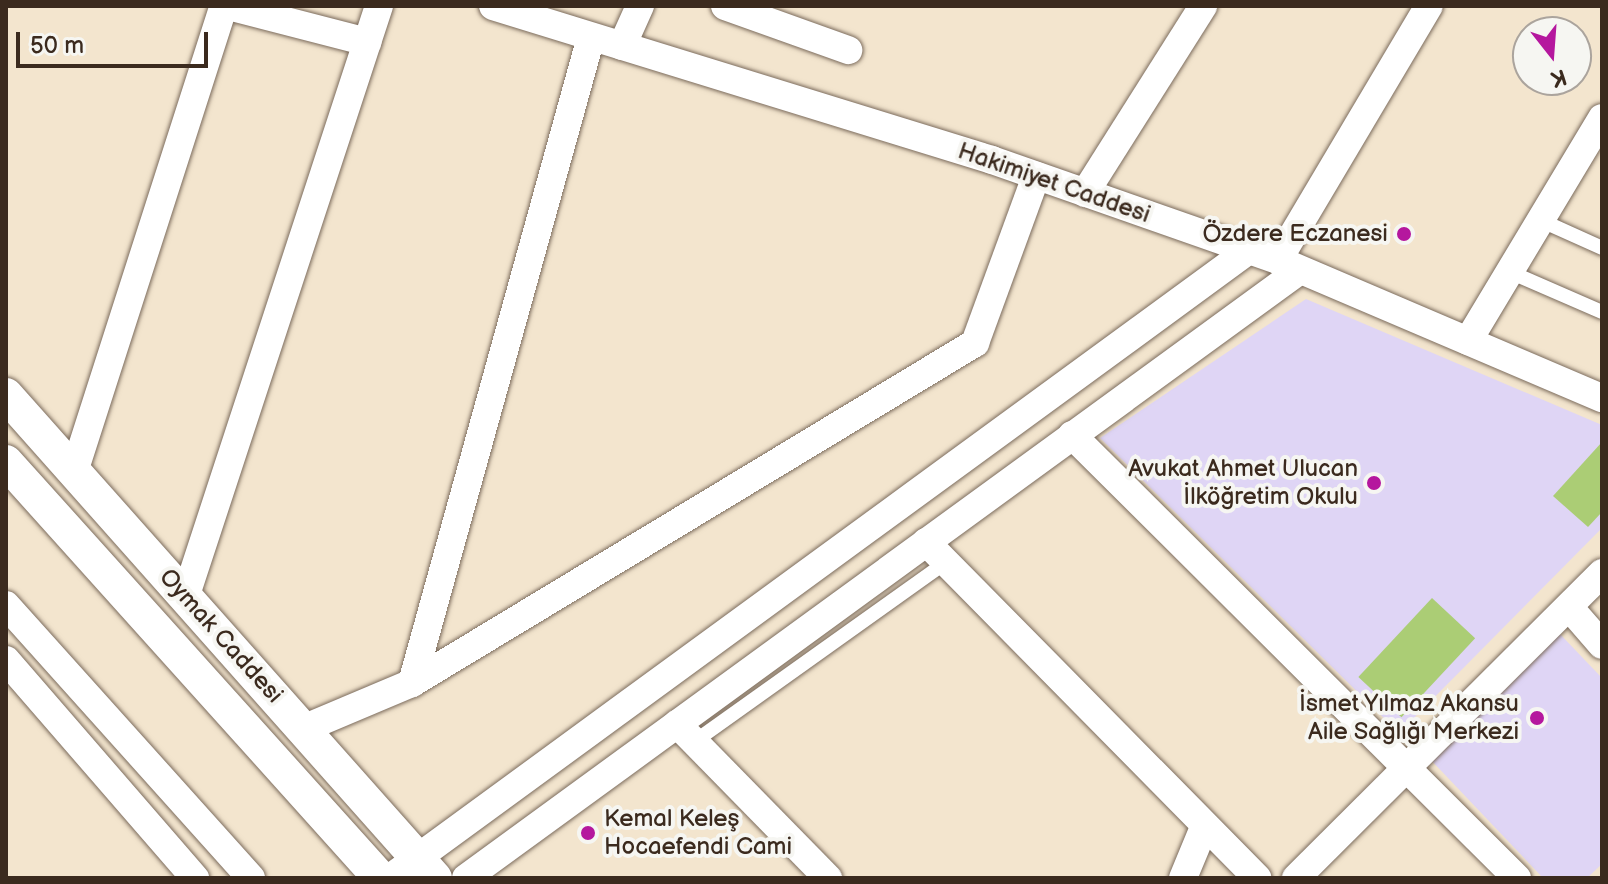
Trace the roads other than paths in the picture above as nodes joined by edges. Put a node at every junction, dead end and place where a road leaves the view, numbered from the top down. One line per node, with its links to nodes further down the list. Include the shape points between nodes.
1 (226, 6): 9 (street); 26 (street)
2 (379, 6): 9 (street)
3 (493, 6): 8 (street, Hakimiyet Caddesi)
4 (640, 6): 10 (street)
5 (725, 6): 11 (street)
6 (1203, 6): 14 (street)
7 (1429, 6): 18 (street)
8 (591, 37): 10 (street, Hakimiyet Caddesi); 34 (street)
9 (367, 42): 29 (street)
10 (622, 46): 13 (street, Hakimiyet Caddesi)
11 (848, 50)
12 (1602, 118): 15 (street)
13 (1036, 176): 14 (street, Hakimiyet Caddesi); 34 (street, via 975,343)
14 (1085, 193): 17 (street, Hakimiyet Caddesi)
15 (1540, 220): 16 (lane); 19 (street)
16 (1602, 248)
17 (1249, 250): 18 (street, Hakimiyet Caddesi); 39 (street)
18 (1289, 265): 21 (street, Hakimiyet Caddesi); 24 (street)
19 (1510, 272): 20 (lane); 21 (street)
20 (1602, 312)
21 (1468, 341): 23 (street, Hakimiyet Caddesi)
22 (6, 395): 26 (street, Oymak Caddesi)
23 (1602, 398)
24 (1072, 435): 27 (street); 37 (street)
25 (6, 462): 42 (street, Oymak Caddesi)
26 (74, 472): 29 (street, Oymak Caddesi)
27 (936, 552): 36 (street); 38 (street)
28 (1602, 573): 31 (street)
29 (186, 595): 35 (street, Oymak Caddesi)
30 (6, 605): 41 (street)
31 (1569, 607): 32 (street); 37 (street)
32 (1602, 645)
33 (6, 660): 40 (street)
34 (412, 683): 35 (street)
35 (303, 729): 39 (street, Oymak Caddesi)
36 (686, 733): 44 (street); 45 (street)
37 (1411, 769): 48 (street); 49 (street)
38 (1205, 825): 46 (street); 47 (street)
39 (426, 868): 43 (street)
40 (195, 878)
41 (251, 878)
42 (380, 878)
43 (390, 878)
44 (466, 878)
45 (828, 878)
46 (1183, 878)
47 (1257, 878)
48 (1296, 878)
49 (1517, 878)

